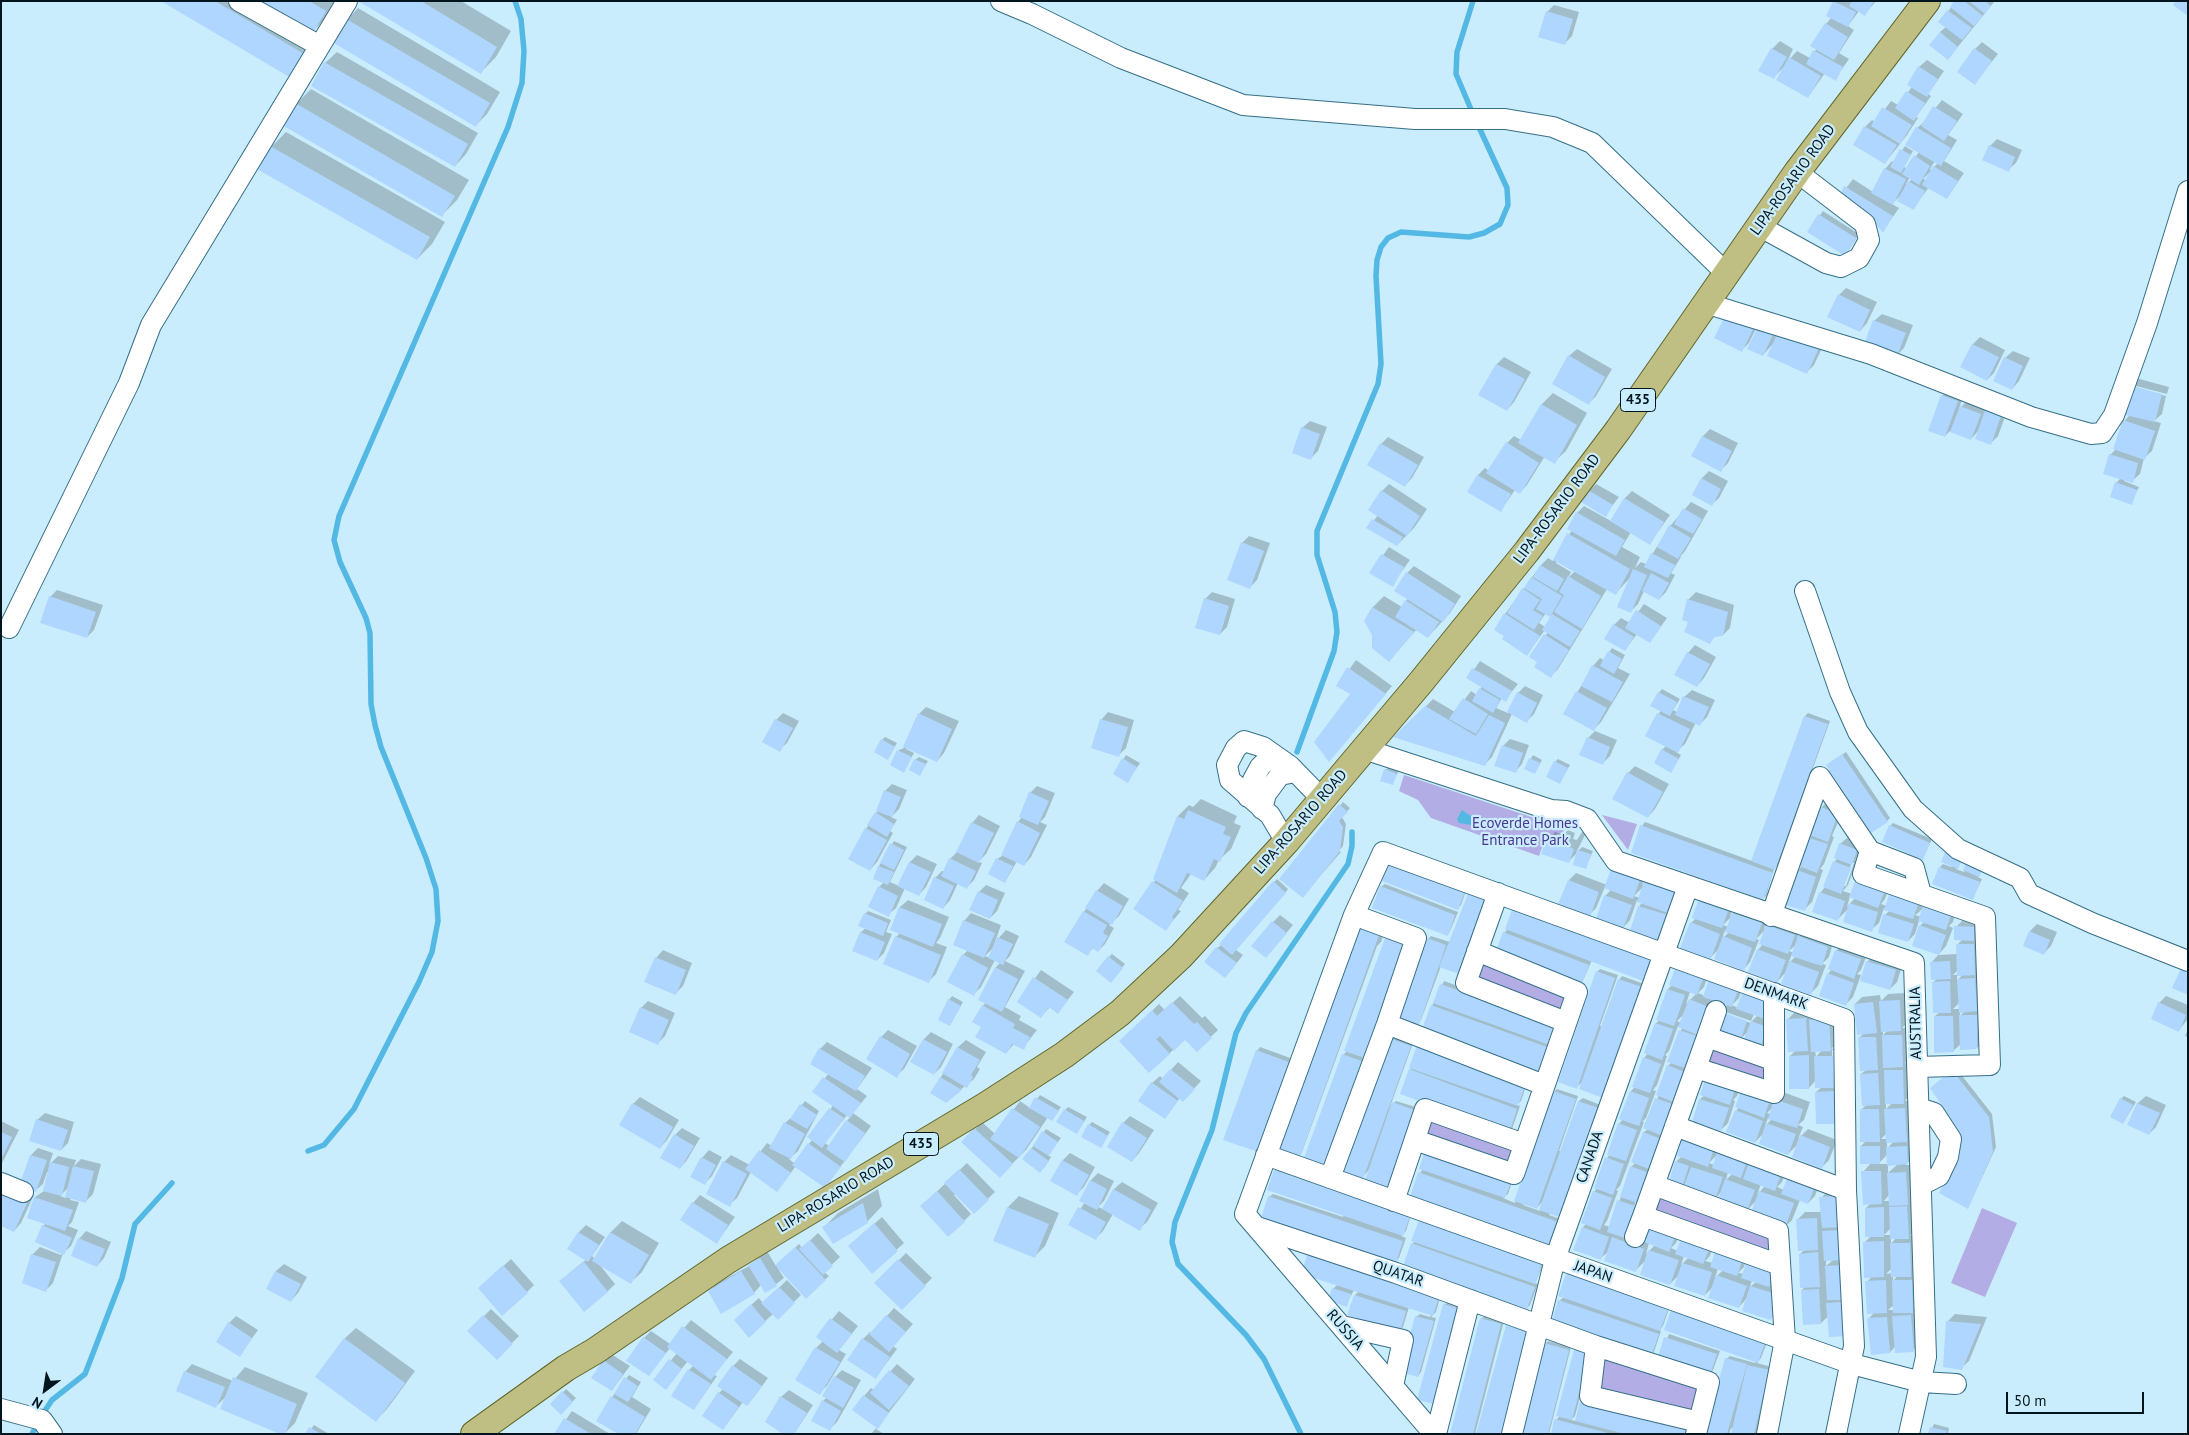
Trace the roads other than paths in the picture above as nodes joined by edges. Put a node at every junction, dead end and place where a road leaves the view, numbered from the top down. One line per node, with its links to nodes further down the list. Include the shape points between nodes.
1 (239, 1): 5 (street)
2 (347, 1): 5 (street)
3 (1001, 1): 9 (street, via 1121,58 1243,105 1414,119 1505,119 1553,127 1592,143)
4 (1928, 1): 6 (main road, LIPA-ROSARIO ROAD / 435)
5 (320, 46): 12 (street, via 151,325 129,383)
6 (1797, 172): 8 (main road, LIPA-ROSARIO ROAD / 435); 8 (street, via 1865,224 1869,240 1859,258 1841,267 1826,263)
7 (2188, 191): 10 (street, via 2144,332 2114,415 2102,433 2091,434 2031,417 1871,354)
8 (1759, 226): 9 (main road, LIPA-ROSARIO ROAD / 435)
9 (1726, 273): 10 (main road, LIPA-ROSARIO ROAD / 435)
10 (1705, 303): 13 (main road, LIPA-ROSARIO ROAD / 435, via 1618,430 1527,551)
11 (1805, 591): 25 (street, via 1840,692 1858,732 1913,809 1958,849 2020,878 2029,894)
12 (8, 628)
13 (1364, 749): 16 (main road, LIPA-ROSARIO ROAD / 435); 19 (street, AUSTRALIA, via 1551,810 1582,816 1595,829 1616,861)
14 (1278, 758): 15 (street); 17 (street, via 1266,761 1253,780); 17 (street, via 1263,747 1244,741 1227,765 1230,780)
15 (1295, 772): 16 (street); 17 (street, via 1280,775)
16 (1327, 793): 18 (main road, LIPA-ROSARIO ROAD / 435)
17 (1255, 803): 18 (street, via 1270,815)
18 (1286, 842): 64 (main road, LIPA-ROSARIO ROAD / 435, via 1181,956 1120,1012 1064,1054 985,1106 728,1260)
19 (1688, 886): 22 (street, AUSTRALIA); 24 (street, CANADA)
20 (1498, 893): 21 (street, DENMARK, via 1383,852); 23 (street); 24 (street, DENMARK)
21 (1354, 915): 29 (street, via 1416,938); 39 (street)
22 (1771, 916): 32 (street, AUSTRALIA, via 1914,963); 32 (street, via 1820,777 1870,851 1914,868 1921,894 1984,917 1990,1065)
23 (1477, 951): 28 (street, via 1466,983); 28 (street, via 1578,992)
24 (1664, 952): 26 (street, DENMARK); 50 (street, CANADA)
25 (2188, 961)
26 (1774, 993): 31 (street); 44 (street, DENMARK, via 1844,1019)
27 (1716, 1011): 30 (street)
28 (1566, 1022): 34 (street)
29 (1387, 1024): 34 (street); 40 (street)
30 (1707, 1037): 31 (street); 33 (street)
31 (1772, 1060): 33 (street, via 1774,1093)
32 (1917, 1067): 35 (street, AUSTRALIA)
33 (1696, 1068): 36 (street)
34 (1544, 1085): 38 (street)
35 (1918, 1108): 43 (street, AUSTRALIA); 43 (street, via 1934,1113 1951,1139 1939,1176)
36 (1675, 1126): 42 (street); 44 (street)
37 (1415, 1140): 38 (street, via 1514,1174); 38 (street, via 1425,1109); 46 (street)
38 (1524, 1144)
39 (1266, 1155): 40 (street, JAPAN); 48 (street, RUSSIA, via 1245,1214)
40 (1330, 1178): 46 (street, JAPAN)
41 (1, 1183): 45 (street)
42 (1654, 1185): 47 (street); 51 (street, via 1778,1231)
43 (1921, 1185): 58 (street, AUSTRALIA, via 1926,1356)
44 (1846, 1190): 57 (street, DENMARK, via 1854,1346)
45 (23, 1192)
46 (1394, 1201): 50 (street, JAPAN)
47 (1643, 1216): 49 (street); 51 (street)
48 (1257, 1227): 52 (street, QUATAR); 53 (street, RUSSIA)
49 (1635, 1237)
50 (1554, 1259): 54 (street, CANADA); 55 (street, JAPAN)
51 (1780, 1265): 55 (street)
52 (1470, 1300): 54 (street, QUATAR); 65 (street)
53 (1342, 1326): 60 (street, RUSSIA); 60 (street, via 1403,1340)
54 (1538, 1326): 56 (street, QUATAR); 66 (street, CANADA)
55 (1785, 1340): 57 (street, JAPAN); 67 (street)
56 (1596, 1346): 62 (street, via 1590,1396); 62 (street, QUATAR, via 1709,1382)
57 (1852, 1364): 58 (street, JAPAN); 68 (street, DENMARK)
58 (1921, 1382): 59 (street, JAPAN); 69 (street, AUSTRALIA)
59 (1956, 1384)
60 (1393, 1386): 65 (street, RUSSIA)
61 (1, 1409): 63 (street, via 42,1420)
62 (1697, 1428)
63 (52, 1434)
64 (474, 1434)
65 (1435, 1434)
66 (1512, 1434)
67 (1767, 1434)
68 (1836, 1434)
69 (1909, 1434)

